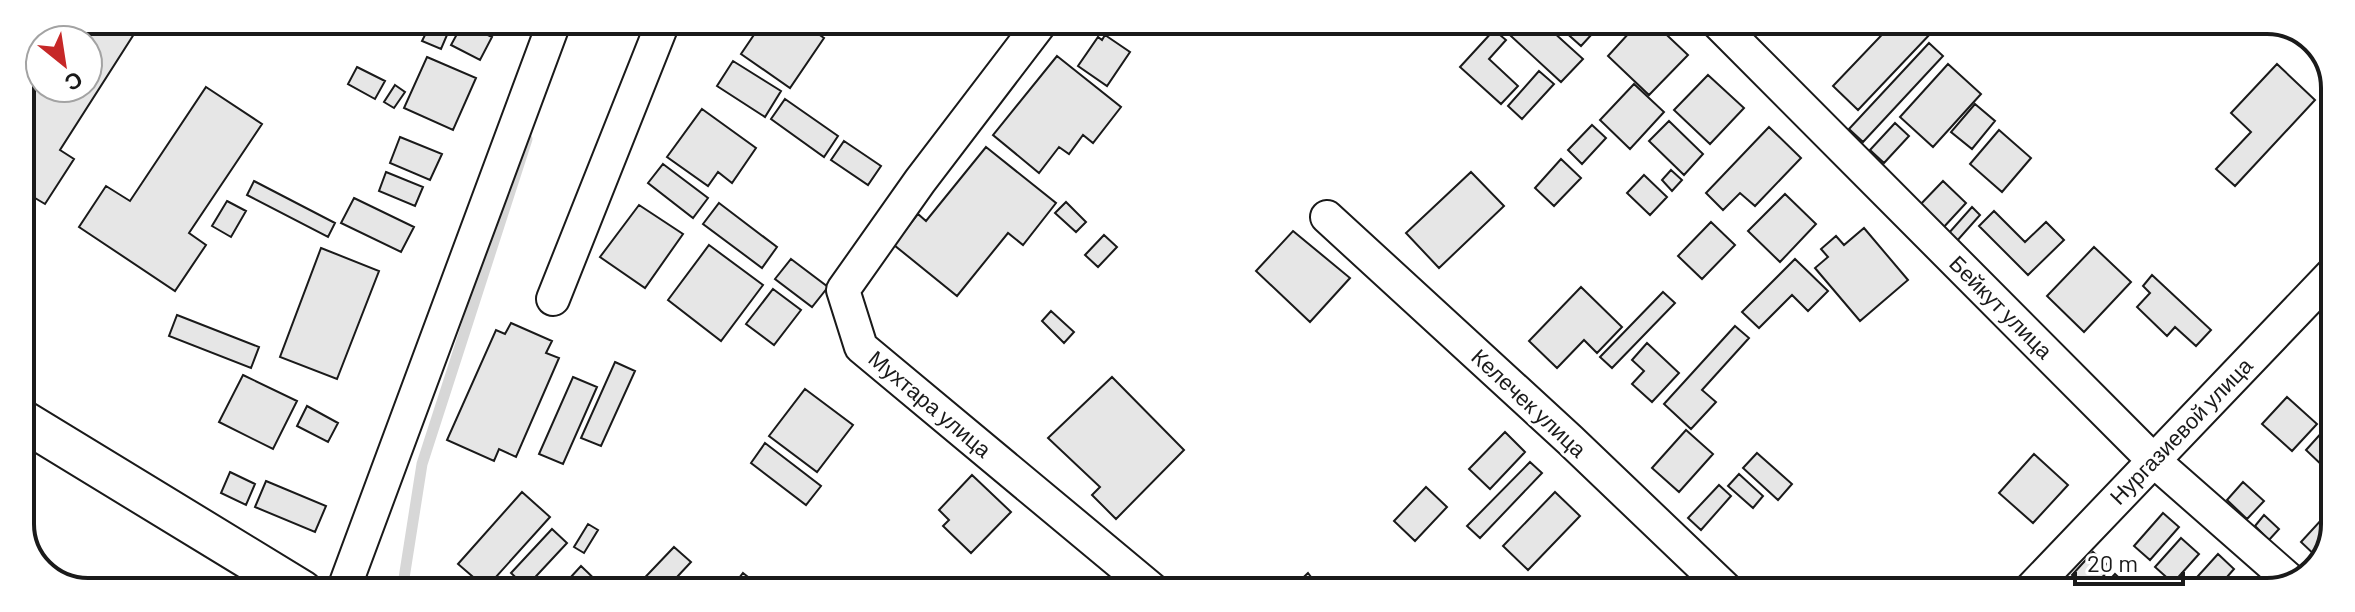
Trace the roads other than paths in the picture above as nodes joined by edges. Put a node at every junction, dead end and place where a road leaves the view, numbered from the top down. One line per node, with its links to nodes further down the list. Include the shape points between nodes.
1 (550, 34): 12 (street)
2 (658, 34): 7 (street)
3 (1032, 34): 13 (street, Мухтара улица, via 843,290 861,347)
4 (1729, 34): 9 (street, Бейкут улица)
5 (1327, 217): 14 (street, Келечек улица)
6 (2321, 286): 9 (street, Нургазиевой улица)
7 (553, 299)
8 (34, 428): 11 (street)
9 (2153, 460): 10 (street, Бейкут улица); 15 (street, Нургазиевой улица)
10 (2284, 575)
11 (281, 578)
12 (348, 578)
13 (1138, 578)
14 (1714, 578)
15 (2041, 578)

